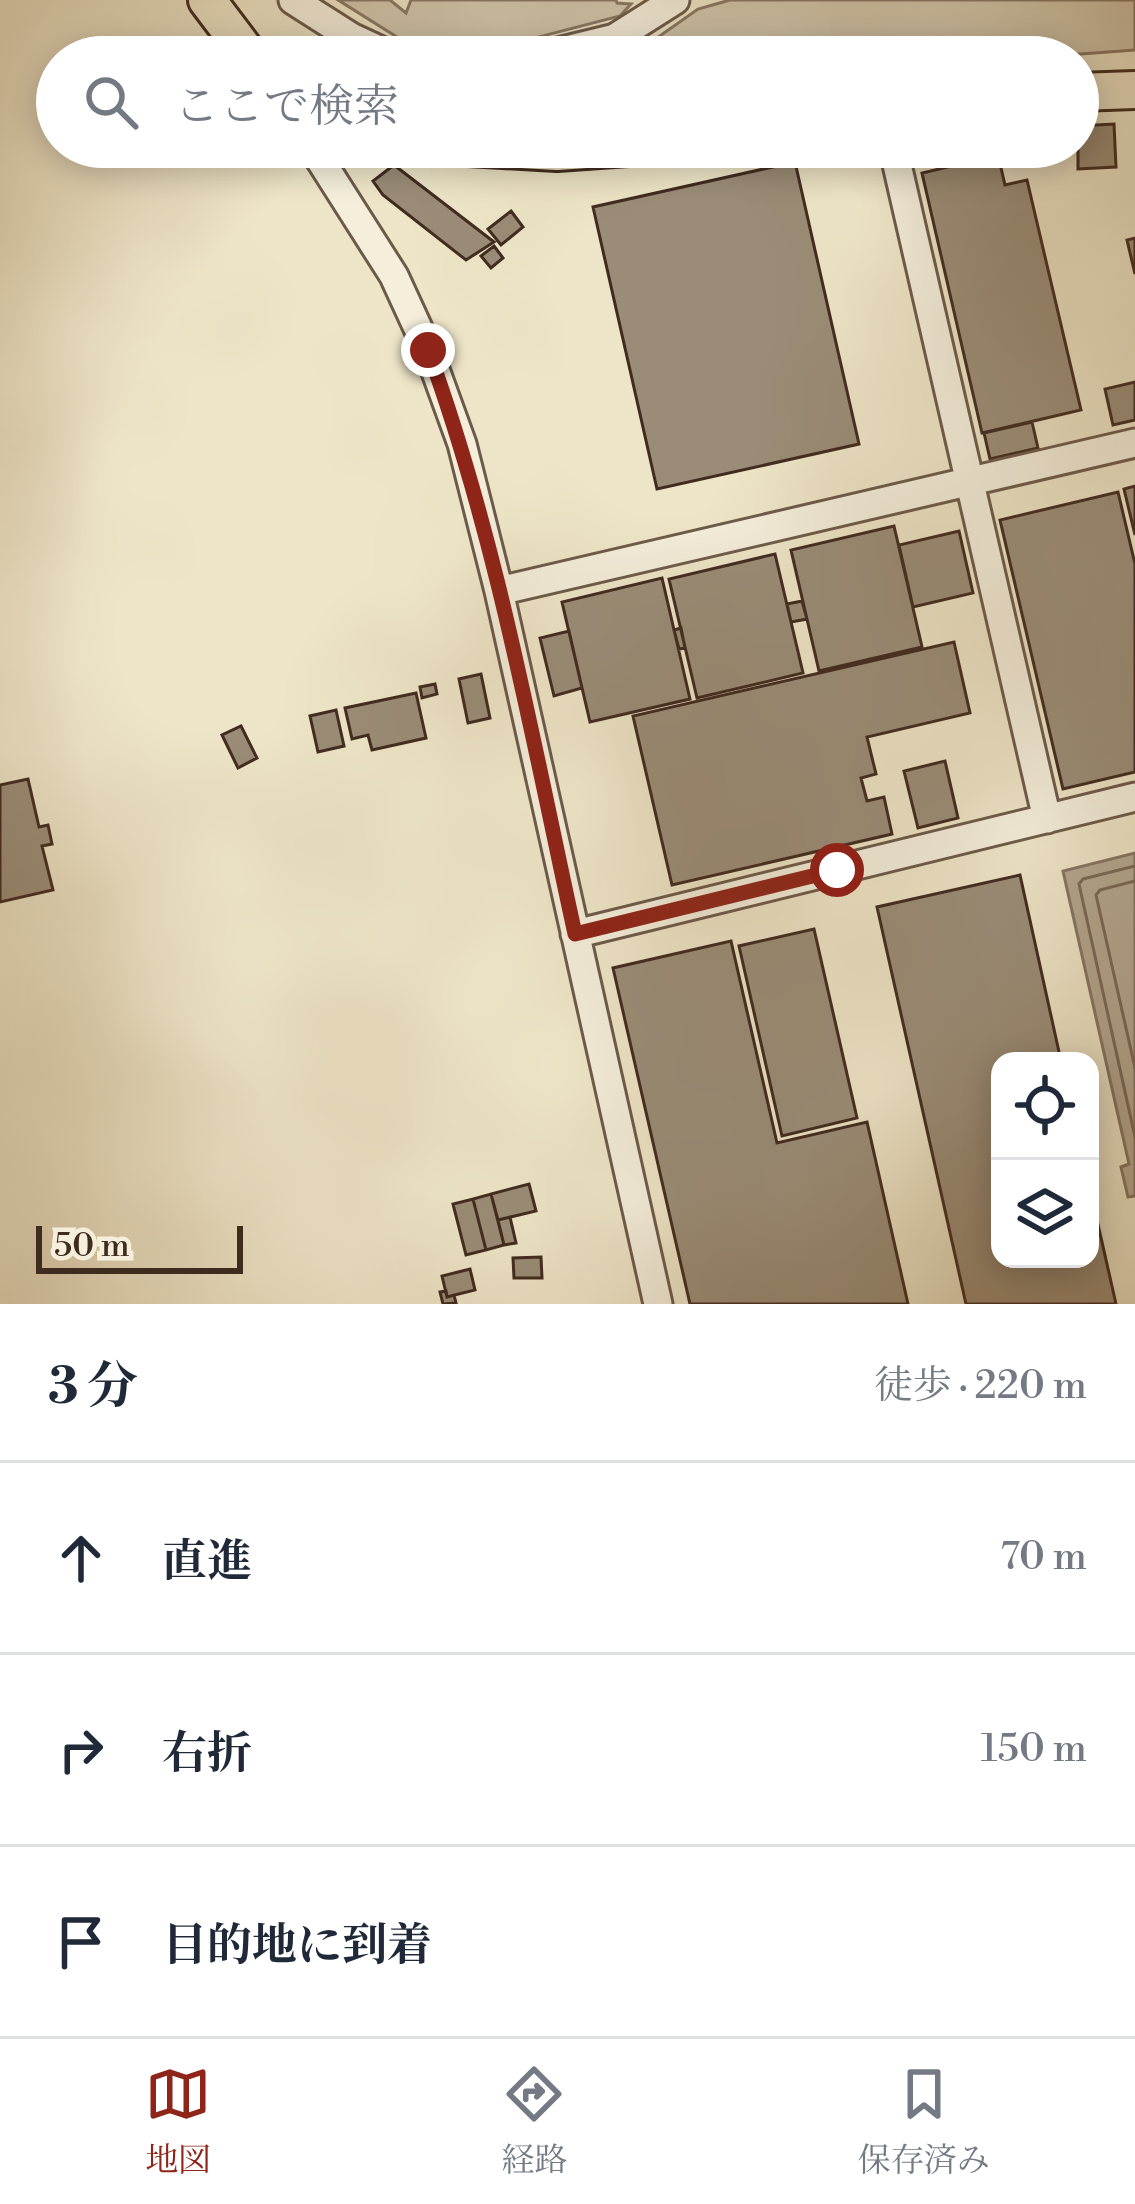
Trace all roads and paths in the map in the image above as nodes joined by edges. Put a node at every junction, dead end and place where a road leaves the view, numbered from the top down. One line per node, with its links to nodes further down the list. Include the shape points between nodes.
1 (208, 0): 4 (main road)
2 (292, 0): 5 (street)
3 (675, 0): 6 (street)
4 (235, 36)
5 (348, 36)
6 (619, 36)
7 (1135, 90): 8 (main road)
8 (1099, 91)
9 (325, 168): 13 (street, via 394,276 428,350)
10 (898, 168): 12 (street)
11 (1135, 443): 12 (street)
12 (970, 483): 13 (street); 15 (street)
13 (500, 591): 16 (street)
14 (1135, 797): 15 (street)
15 (1048, 819): 16 (street)
16 (575, 934): 17 (street)
17 (658, 1304)

